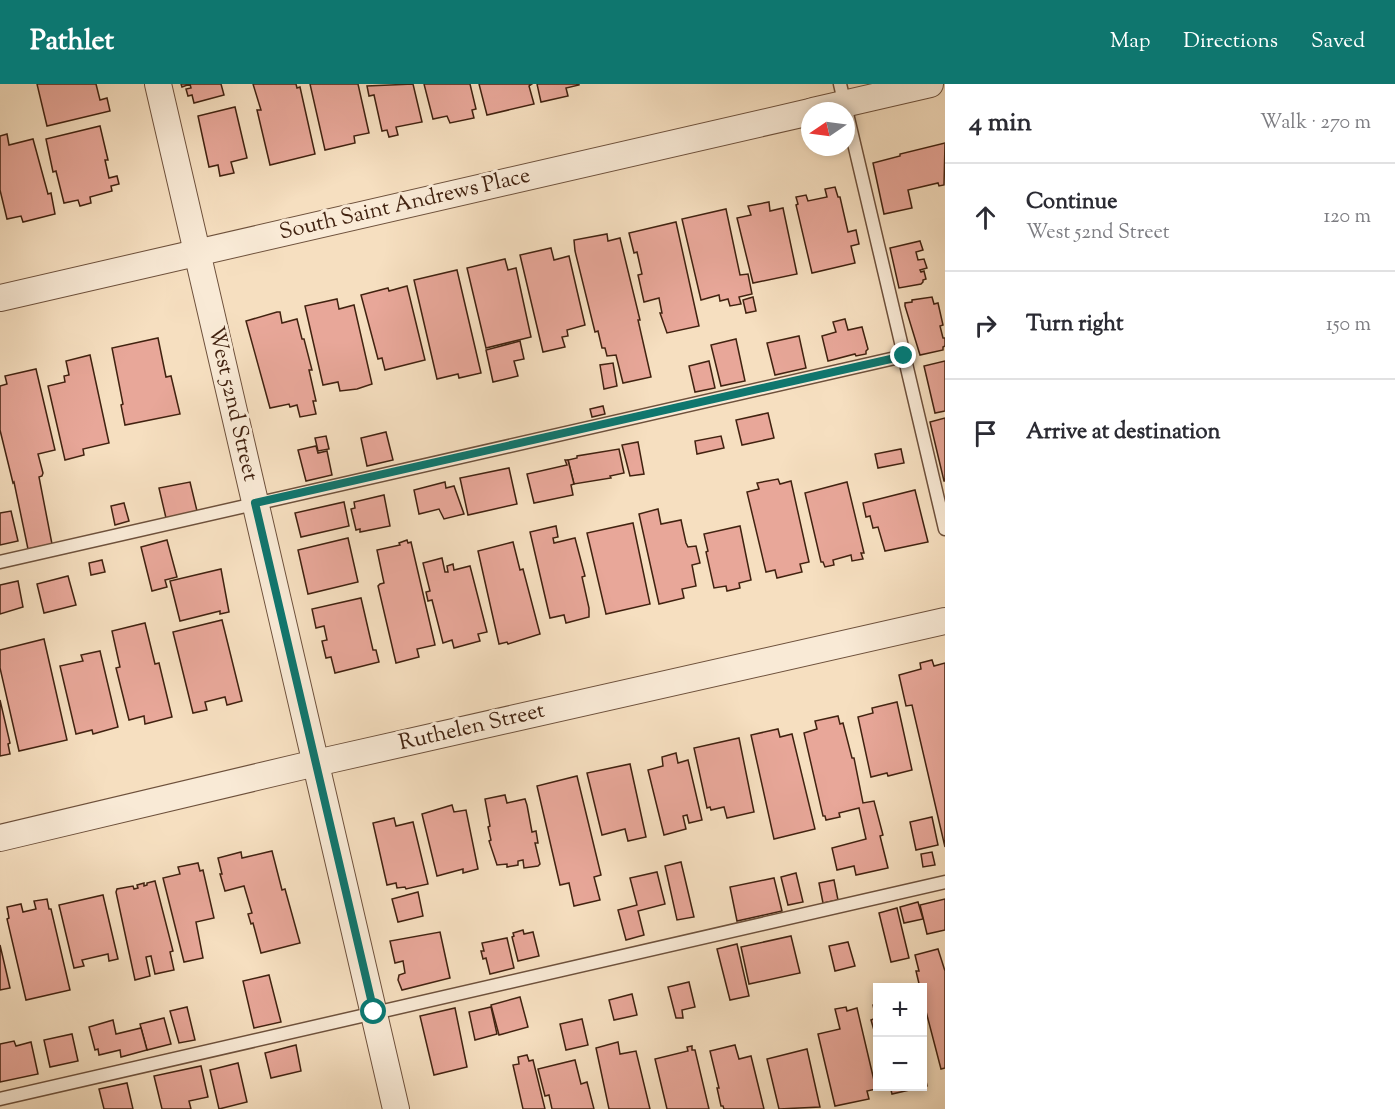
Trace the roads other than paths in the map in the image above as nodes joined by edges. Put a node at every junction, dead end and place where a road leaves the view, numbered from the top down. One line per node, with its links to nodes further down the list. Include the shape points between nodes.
1 (158, 84): 6 (street, West 52nd Street)
2 (930, 84): 3 (street, South Saint Andrews Place)
3 (843, 94): 4 (street, South Saint Andrews Place); 8 (lane)
4 (828, 102)
5 (801, 113): 6 (street, South Saint Andrews Place)
6 (197, 253): 7 (street, South Saint Andrews Place); 9 (street, West 52nd Street)
7 (0, 298)
8 (904, 356): 9 (lane); 10 (lane)
9 (255, 503): 11 (lane); 13 (street, West 52nd Street)
10 (945, 529)
11 (0, 562)
12 (945, 621): 13 (street, Ruthelen Street)
13 (316, 763): 14 (street, Ruthelen Street); 16 (street, West 52nd Street)
14 (0, 838)
15 (945, 882): 16 (lane)
16 (374, 1012): 17 (lane); 18 (street, West 52nd Street)
17 (0, 1099)
18 (396, 1109)

